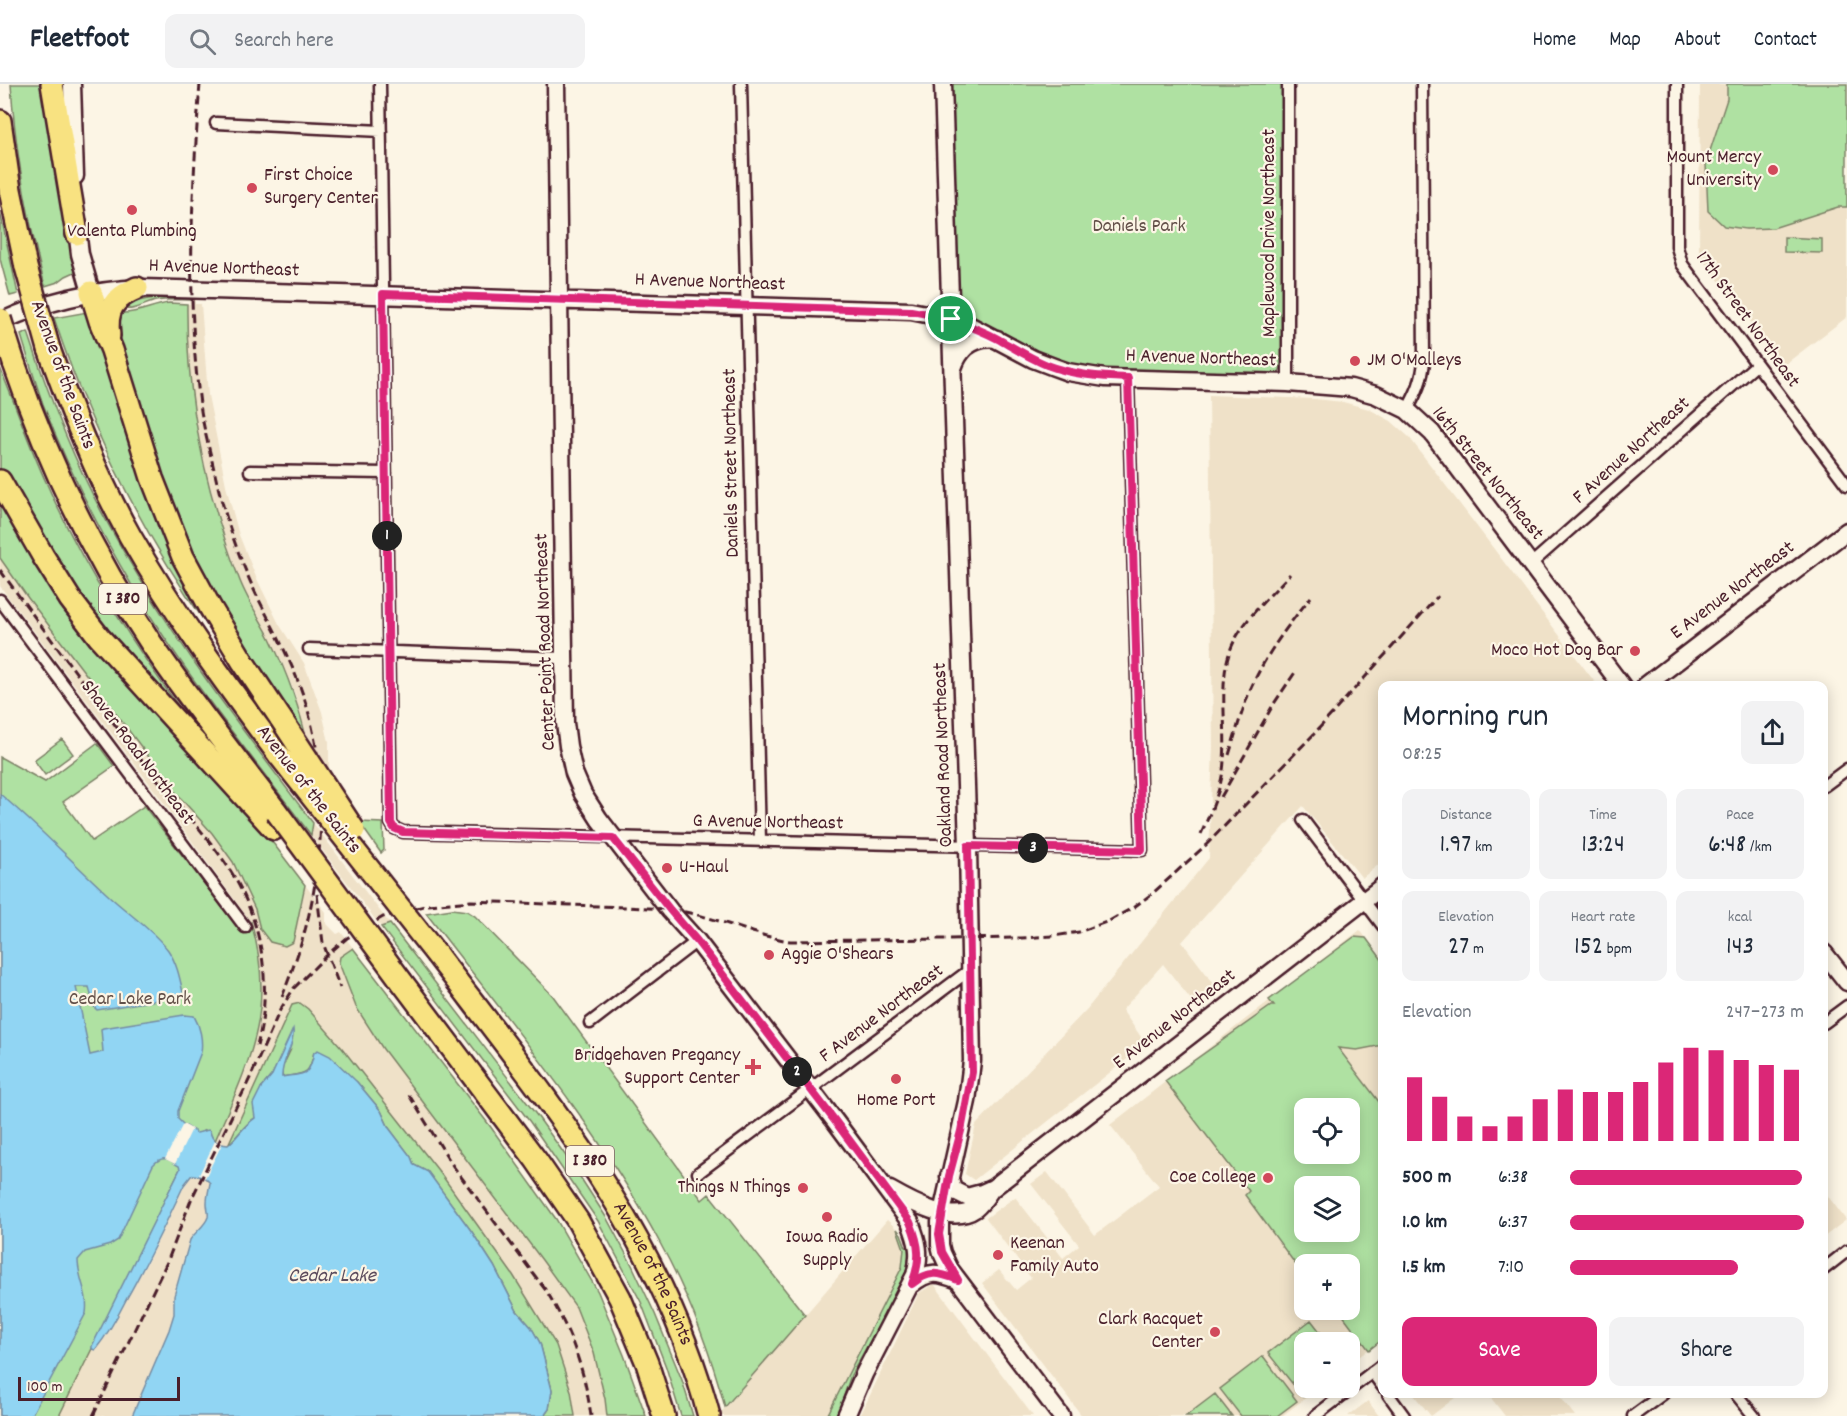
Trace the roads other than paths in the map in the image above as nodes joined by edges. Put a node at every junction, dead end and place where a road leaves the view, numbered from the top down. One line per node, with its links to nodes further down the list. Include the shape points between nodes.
1 (52, 84): 13 (highway)
2 (72, 84): 13 (street)
3 (380, 84): 12 (street)
4 (556, 84): 17 (street, Center Point Road Northeast)
5 (741, 84): 18 (street, Daniels Street Northeast)
6 (943, 84): 19 (street, Oakland Road Northeast)
7 (1288, 84): 26 (street, Maplewood Drive Northeast)
8 (1422, 84): 27 (street, 16th Street Northeast, via 1424,360 1421,381)
9 (1677, 84): 23 (street, 17th Street Northeast, via 1677,247 1682,264)
10 (0, 121): 49 (highway, Avenue of the Saints / I 380, bridge, via 26,267 49,349 88,451 130,535 215,669)
11 (216, 123): 12 (street)
12 (381, 131): 16 (street)
13 (77, 234): 15 (street)
14 (137, 288): 15 (street, H Avenue Northeast); 16 (street, H Avenue Northeast); 22 (highway, via 110,309 107,321)
15 (91, 292): 20 (street, H Avenue Northeast); 22 (highway)
16 (383, 294): 17 (street, H Avenue Northeast); 29 (street)
17 (558, 300): 18 (street, H Avenue Northeast); 37 (street, Center Point Road Northeast)
18 (746, 306): 19 (street, H Avenue Northeast, via 911,311); 45 (street, Daniels Street Northeast)
19 (951, 319): 21 (street, H Avenue Northeast); 24 (street, Oakland Road Northeast)
20 (0, 320): 42 (highway, Avenue of the Saints / I 380, bridge, via 36,424 95,551 169,669)
21 (999, 340): 24 (street, via 971,343 960,351); 25 (street, H Avenue Northeast, via 1054,368 1105,378)
22 (112, 350): 49 (highway, bridge, via 152,478 183,557 243,662 334,798)
23 (1756, 365): 31 (street, 17th Street Northeast); 33 (street, F Avenue Northeast)
24 (952, 368): 46 (street, Oakland Road Northeast)
25 (1128, 378): 26 (street, H Avenue Northeast); 46 (street, G Avenue Northeast, via 1142,850)
26 (1288, 383): 27 (street, H Avenue Northeast, via 1351,388)
27 (1407, 410): 33 (street, 16th Street Northeast, via 1432,433)
28 (250, 471): 29 (street)
29 (386, 473): 36 (street)
30 (0, 481): 42 (highway, via 48,565 99,637)
31 (1847, 485)
32 (1847, 531): 39 (street, E Avenue Northeast)
33 (1531, 564): 38 (street, 16th Street Northeast)
34 (0, 600): 51 (street, Shaver Road Northeast)
35 (309, 649): 36 (street)
36 (389, 651): 37 (street); 44 (street, G Avenue Northeast, via 394,828 403,832)
37 (564, 658): 44 (street, Center Point Road Northeast, via 565,723 574,773 583,794)
38 (1618, 681)
39 (1652, 681)
40 (1847, 769): 41 (street)
41 (1828, 783)
42 (275, 820): 75 (highway, Avenue of the Saints / I 380, bridge, via 331,884 578,1221 620,1298)
43 (1303, 820): 48 (street)
44 (613, 838): 45 (street, G Avenue Northeast); 52 (street, Center Point Road Northeast)
45 (760, 841): 46 (street, G Avenue Northeast)
46 (968, 846): 54 (street, Oakland Road Northeast)
47 (1378, 890): 48 (street, E Avenue Northeast)
48 (1364, 901): 50 (street); 63 (street, E Avenue Northeast)
49 (399, 905): 76 (highway, Avenue of the Saints / I 380, bridge, via 568,1129 618,1203 670,1303)
50 (1378, 919)
51 (245, 927)
52 (697, 941): 58 (street); 59 (street, Center Point Road Northeast)
53 (1828, 957): 55 (street)
54 (971, 969): 59 (street, F Avenue Northeast); 61 (street, Oakland Road Northeast, via 972,1072)
55 (1847, 982)
56 (1847, 1006): 57 (street)
57 (1828, 1020)
58 (590, 1023)
59 (811, 1090): 60 (street, F Avenue Northeast); 62 (street, Center Point Road Northeast)
60 (698, 1173)
61 (949, 1176): 63 (street, via 953,1190 967,1197); 64 (street, Oakland Road Northeast)
62 (881, 1184): 64 (street); 68 (street, Center Point Road Northeast, via 910,1222 918,1240 919,1258)
63 (993, 1188): 64 (street, via 973,1210 958,1215)
64 (942, 1213): 67 (street, Oakland Road Northeast, via 942,1252)
65 (1847, 1251): 66 (street)
66 (1828, 1266)
67 (958, 1280): 68 (street, via 935,1273); 78 (street, Oakland Road Northeast)
68 (912, 1284): 77 (street, Center Point Road Northeast)
69 (1378, 1368): 70 (street)
70 (1372, 1372): 71 (street); 79 (street)
71 (1378, 1380)
72 (1391, 1398): 80 (street)
73 (1658, 1398): 81 (street)
74 (1739, 1398): 82 (street)
75 (664, 1416)
76 (709, 1416)
77 (846, 1416)
78 (1061, 1416)
79 (1315, 1416)
80 (1404, 1416)
81 (1633, 1416)
82 (1754, 1416)

